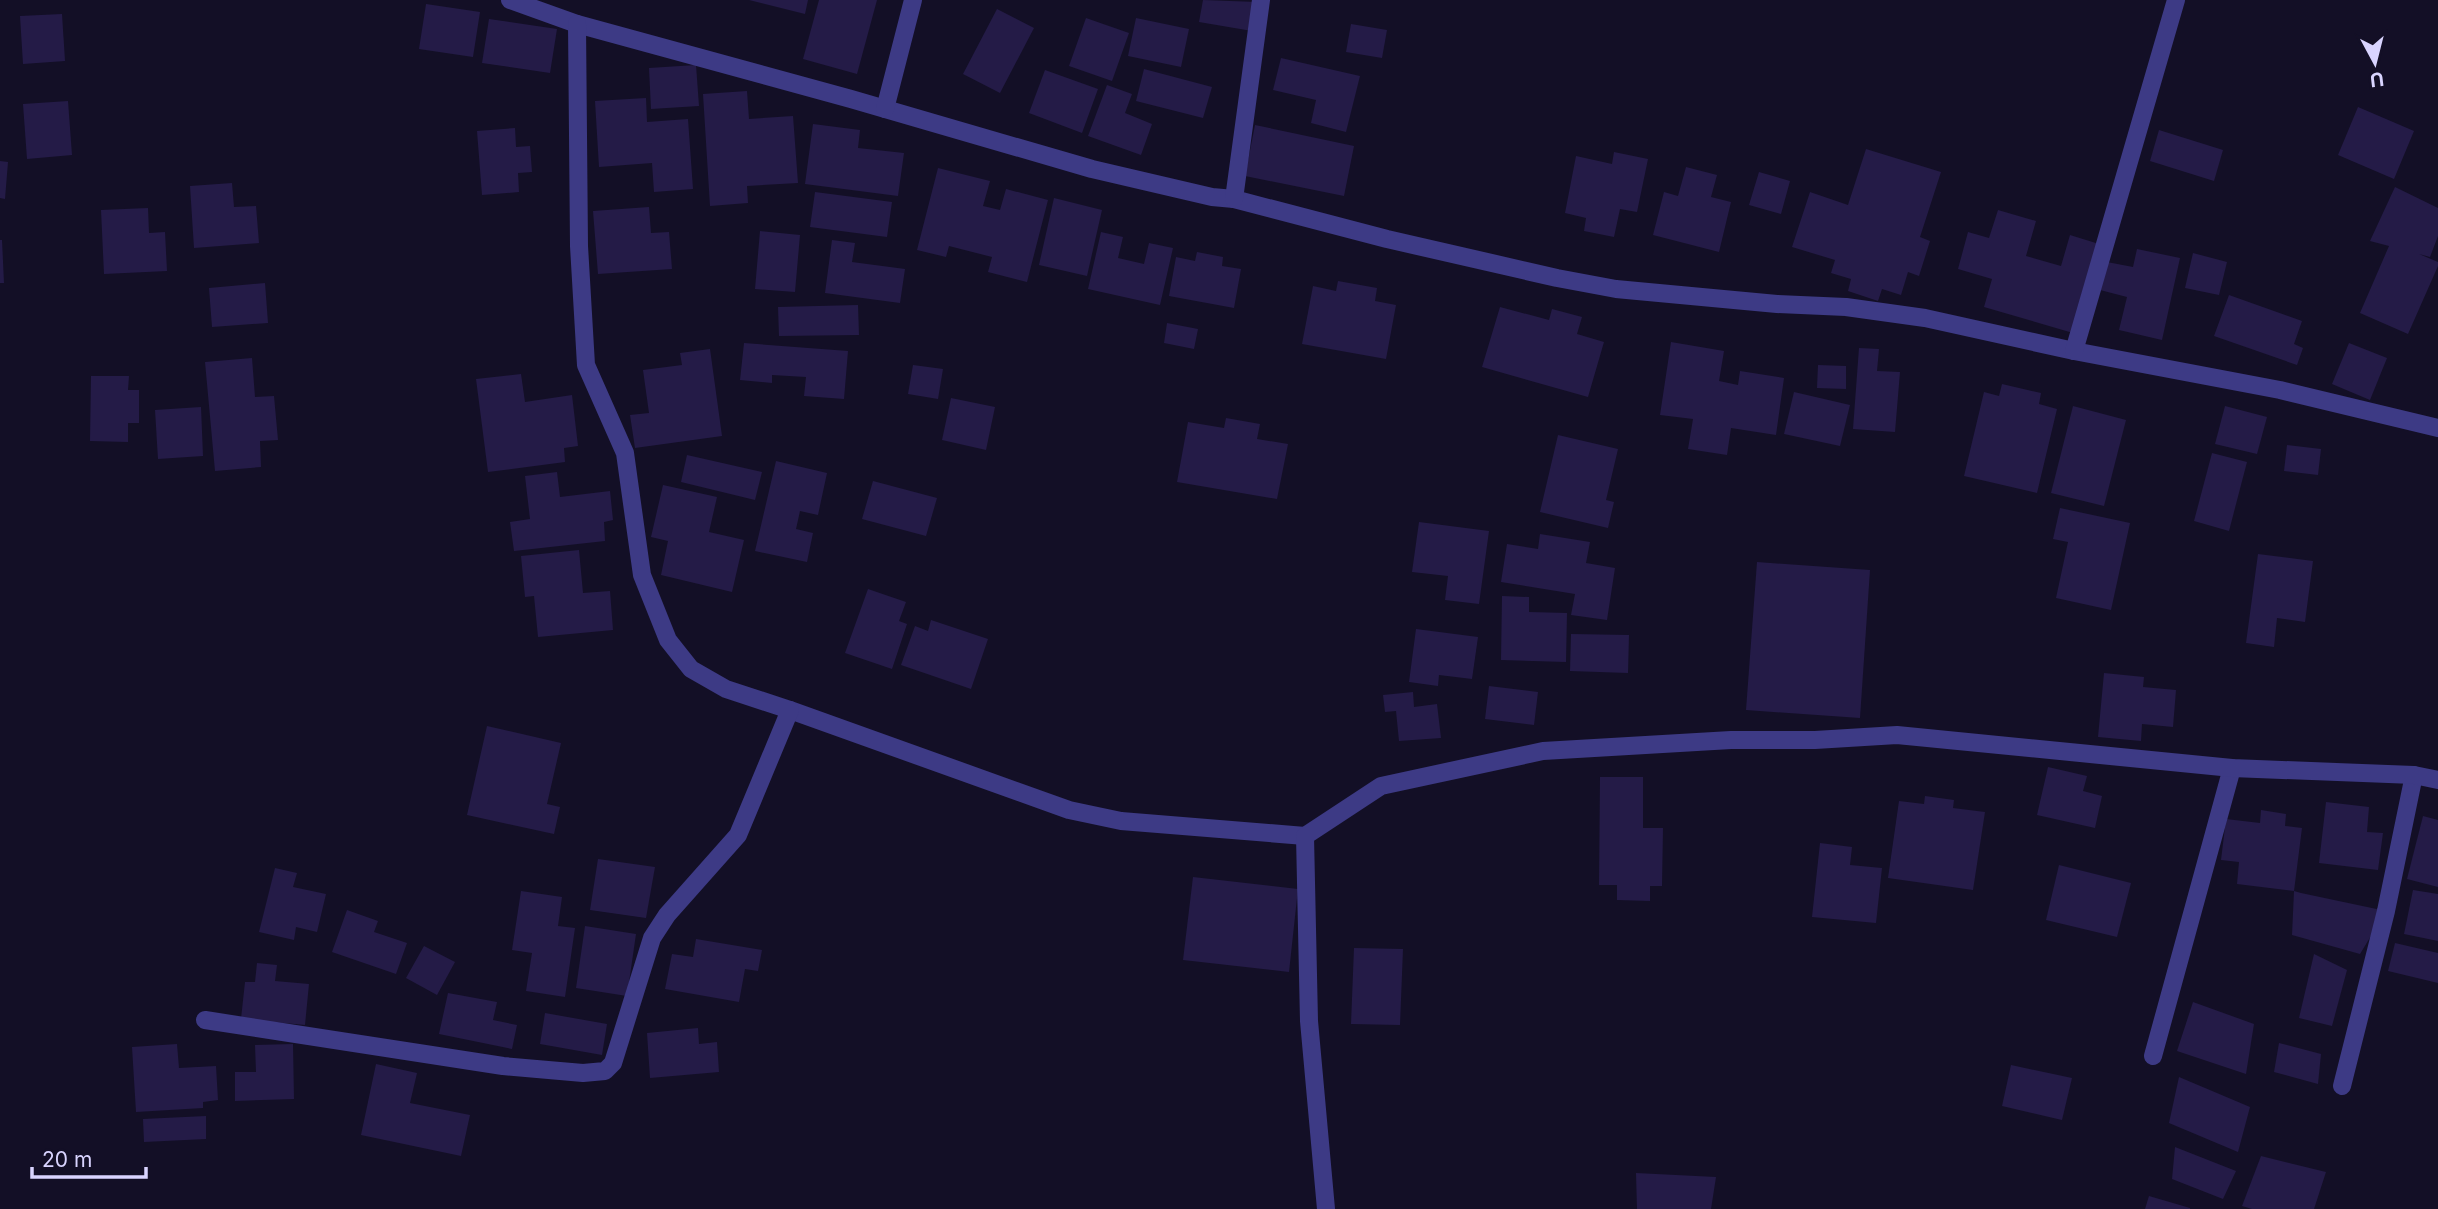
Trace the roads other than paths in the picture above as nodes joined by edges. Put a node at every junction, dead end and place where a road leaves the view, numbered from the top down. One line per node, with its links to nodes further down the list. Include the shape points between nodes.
1 (510, 0): 5 (street)
2 (913, 0): 6 (street)
3 (1261, 0): 7 (street)
4 (2176, 0): 8 (street)
5 (577, 24): 6 (street); 10 (street, via 579,246 586,365 625,453 642,575 668,640 691,669 726,689)
6 (884, 109): 7 (street, via 1092,169)
7 (1234, 199): 8 (street, via 1387,239 1604,286 1925,318)
8 (2074, 351): 9 (street, via 2280,390)
9 (2438, 428)
10 (790, 710): 14 (street, via 1069,810 1121,821); 15 (street, via 738,835 652,938 608,1070 583,1073 503,1066)
11 (2232, 768): 12 (street); 14 (street, via 1897,735 1543,751 1381,786); 16 (street)
12 (2414, 775): 13 (street); 17 (street)
13 (2438, 780)
14 (1305, 836): 18 (street, via 1309,1021)
15 (205, 1020)
16 (2153, 1056)
17 (2342, 1086)
18 (1326, 1209)

